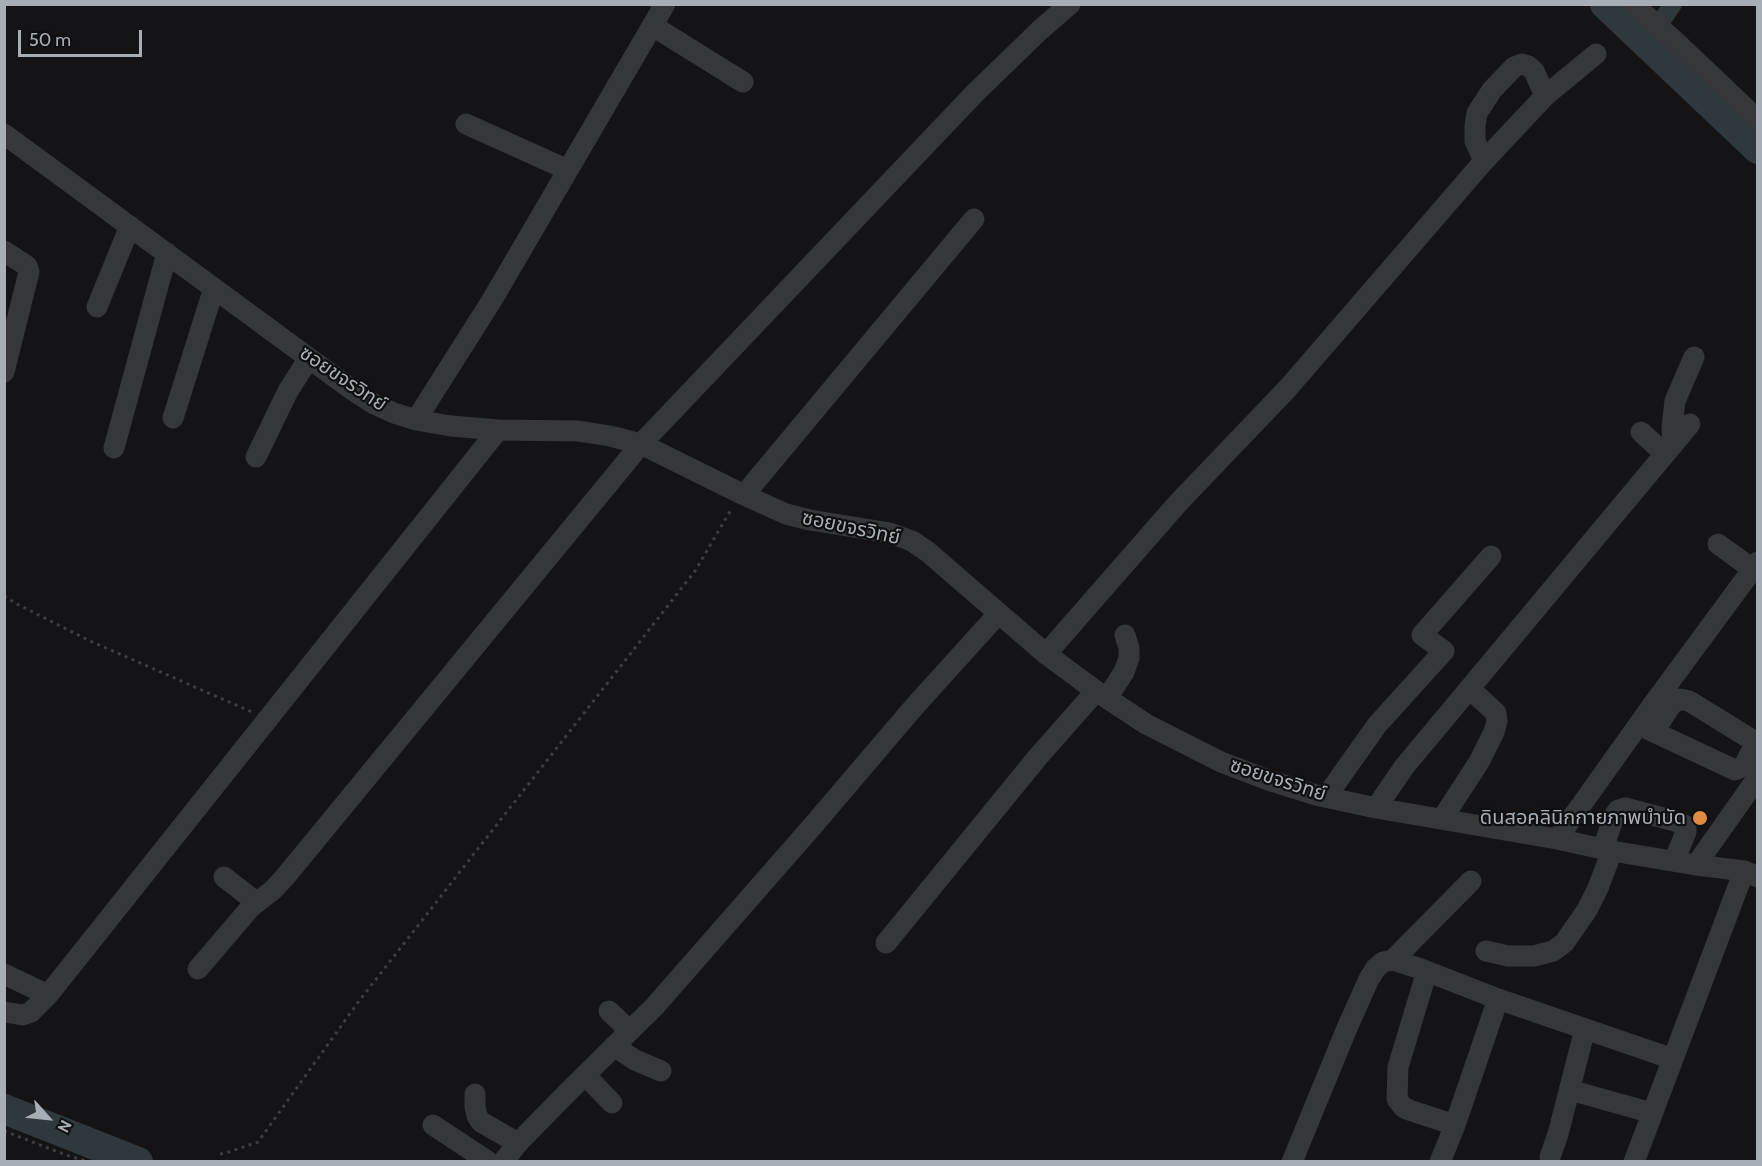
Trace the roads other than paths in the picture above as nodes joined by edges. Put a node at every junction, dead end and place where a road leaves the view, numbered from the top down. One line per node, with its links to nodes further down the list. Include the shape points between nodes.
1 (665, 4): 4 (street)
2 (1070, 4): 27 (street, via 975,93)
3 (1640, 10): 8 (street)
4 (653, 26): 6 (street); 12 (street)
5 (1596, 54): 7 (street)
6 (743, 82)
7 (1545, 96): 11 (street); 11 (street, via 1534,71 1522,64 1492,90 1477,112 1475,126 1475,141)
8 (1758, 120)
9 (466, 124): 12 (street)
10 (4, 134): 14 (street, ซอยขจรวิทย์)
11 (1484, 161): 37 (street, via 1288,388 1178,503)
12 (568, 170): 23 (street)
13 (974, 219): 31 (street)
14 (130, 226): 16 (street, ซอยขจรวิทย์); 18 (street)
15 (4, 250): 21 (street, via 27,266 29,272)
16 (167, 253): 17 (street, ซอยขจรวิทย์); 28 (street)
17 (214, 288): 20 (street, ซอยขจรวิทย์); 22 (street)
18 (97, 307)
19 (1694, 357): 29 (street, via 1675,401)
20 (309, 358): 23 (street, ซอยขจรวิทย์, via 374,404); 30 (street)
21 (4, 372)
22 (173, 418)
23 (416, 420): 25 (street, ซอยขจรวิทย์)
24 (1690, 424): 29 (street)
25 (498, 430): 27 (street, ซอยขจรวิทย์, via 578,431); 58 (street)
26 (1641, 432): 29 (street)
27 (641, 444): 31 (street, ซอยขจรวิทย์); 51 (street, via 285,877)
28 (114, 448)
29 (1669, 449): 38 (street)
30 (256, 457)
31 (742, 494): 35 (street, ซอยขจรวิทย์, via 810,520 890,533 912,542)
32 (1718, 544): 34 (street)
33 (1491, 556): 41 (street, via 1422,635 1444,651 1377,725)
34 (1756, 568): 44 (street, via 1647,728)
35 (999, 614): 37 (street, ซอยขจรวิทย์); 63 (street)
36 (1125, 635): 39 (street, via 1129,658 1124,672)
37 (1046, 654): 39 (street, ซอยขจรวิทย์)
38 (1470, 689): 42 (street, via 1404,767); 43 (street, via 1496,713 1497,721 1479,762)
39 (1101, 694): 41 (street, ซอยขจรวิทย์, via 1146,724 1221,762); 52 (street, via 1037,758)
40 (1758, 777): 47 (street)
41 (1326, 797): 42 (street, ซอยขจรวิทย์)
42 (1376, 808): 43 (street, ซอยขจรวิทย์)
43 (1442, 819): 44 (street, ซอยขจรวิทย์)
44 (1557, 839): 45 (street, ซอยขจรวิทย์)
45 (1607, 850): 46 (street, ซอยขจรวิทย์); 46 (street, via 1614,816 1625,808 1686,826); 53 (street, via 1598,888 1564,943 1534,956)
46 (1674, 861): 47 (street, ซอยขจรวิทย์)
47 (1696, 865): 48 (street, ซอยขจรวิทย์)
48 (1751, 874): 65 (street)
49 (224, 878): 51 (street)
50 (1471, 881): 54 (street)
51 (256, 902): 55 (street)
52 (886, 943)
53 (1486, 951)
54 (1393, 960): 56 (street); 78 (street, via 1383,962 1369,979)
55 (198, 969)
56 (1427, 971): 59 (street); 73 (street, via 1398,1067 1397,1098 1409,1110)
57 (4, 974): 58 (street)
58 (48, 995): 61 (street, via 31,1012)
59 (1498, 999): 62 (street); 73 (street)
60 (609, 1011): 63 (street)
61 (4, 1012)
62 (1584, 1029): 65 (street); 68 (street)
63 (630, 1031): 64 (street)
64 (614, 1046): 66 (street); 67 (street)
65 (1673, 1059): 71 (street)
66 (661, 1071)
67 (585, 1075): 70 (street); 74 (street)
68 (1570, 1090): 71 (street); 75 (street)
69 (474, 1094): 74 (street, via 481,1122)
70 (612, 1103)
71 (1652, 1113): 80 (street)
72 (433, 1125): 76 (street)
73 (1455, 1125): 79 (street)
74 (518, 1143): 77 (street)
75 (1550, 1157)
76 (489, 1161)
77 (503, 1161)
78 (1292, 1161)
79 (1440, 1161)
80 (1634, 1161)

